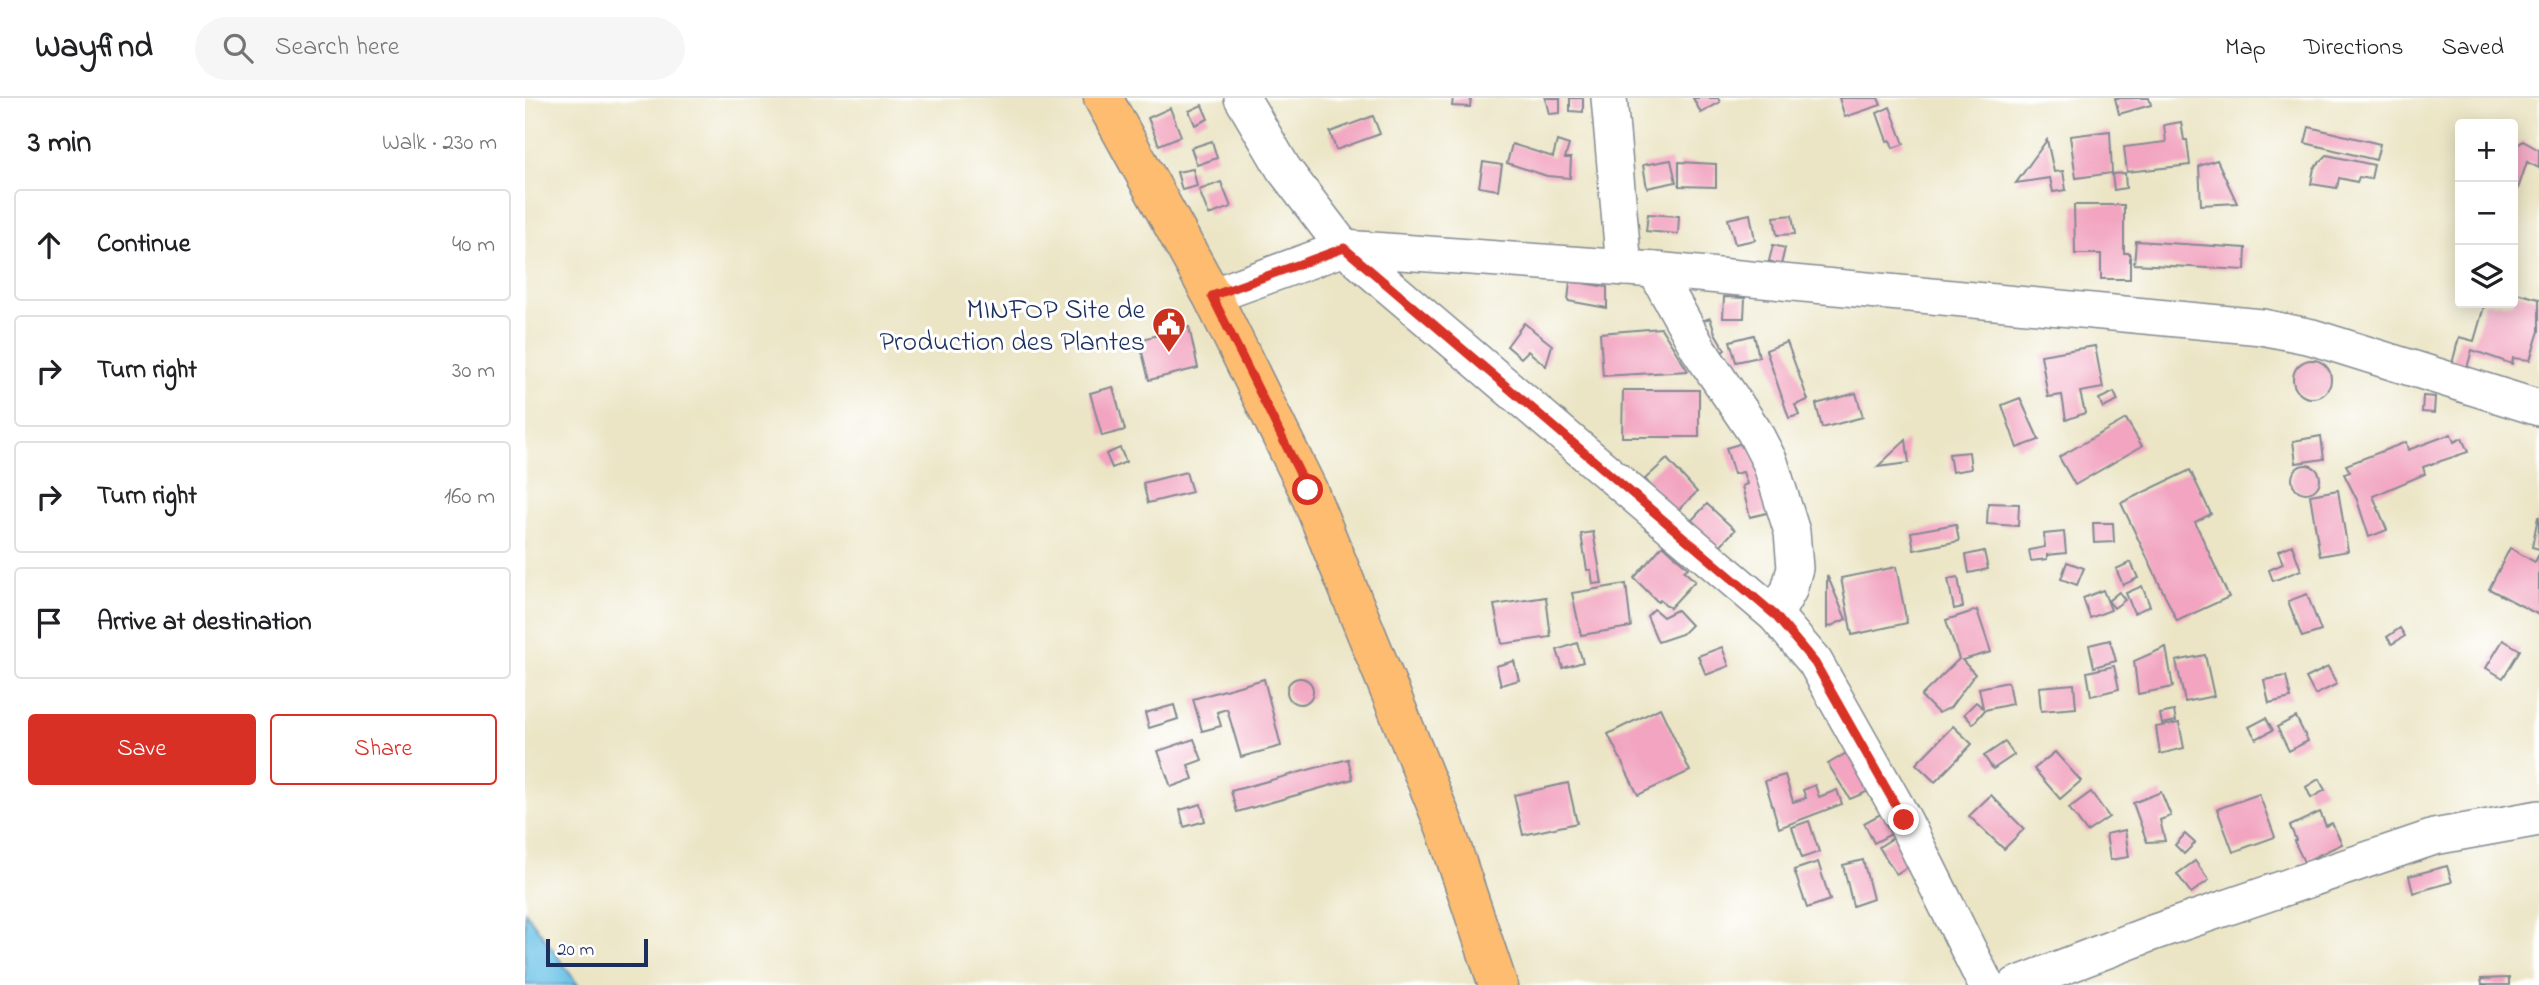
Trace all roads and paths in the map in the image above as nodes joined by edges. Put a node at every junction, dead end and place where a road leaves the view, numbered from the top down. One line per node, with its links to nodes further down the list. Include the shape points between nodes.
1 (1103, 98): 6 (main road)
2 (1242, 98): 4 (street, via 1283,168)
3 (1609, 98): 5 (street)
4 (1344, 248): 5 (street); 6 (street); 8 (street)
5 (1639, 269): 7 (street, via 2262,327 2312,337); 8 (street, via 1754,431 1770,462 1792,533 1795,569)
6 (1212, 296): 10 (main road, via 1308,490 1445,827)
7 (2539, 408)
8 (1775, 615): 11 (street, via 1815,663 1904,820)
9 (2539, 818): 12 (street, via 2434,837)
10 (1498, 985)
11 (1986, 985)
12 (2016, 985)

